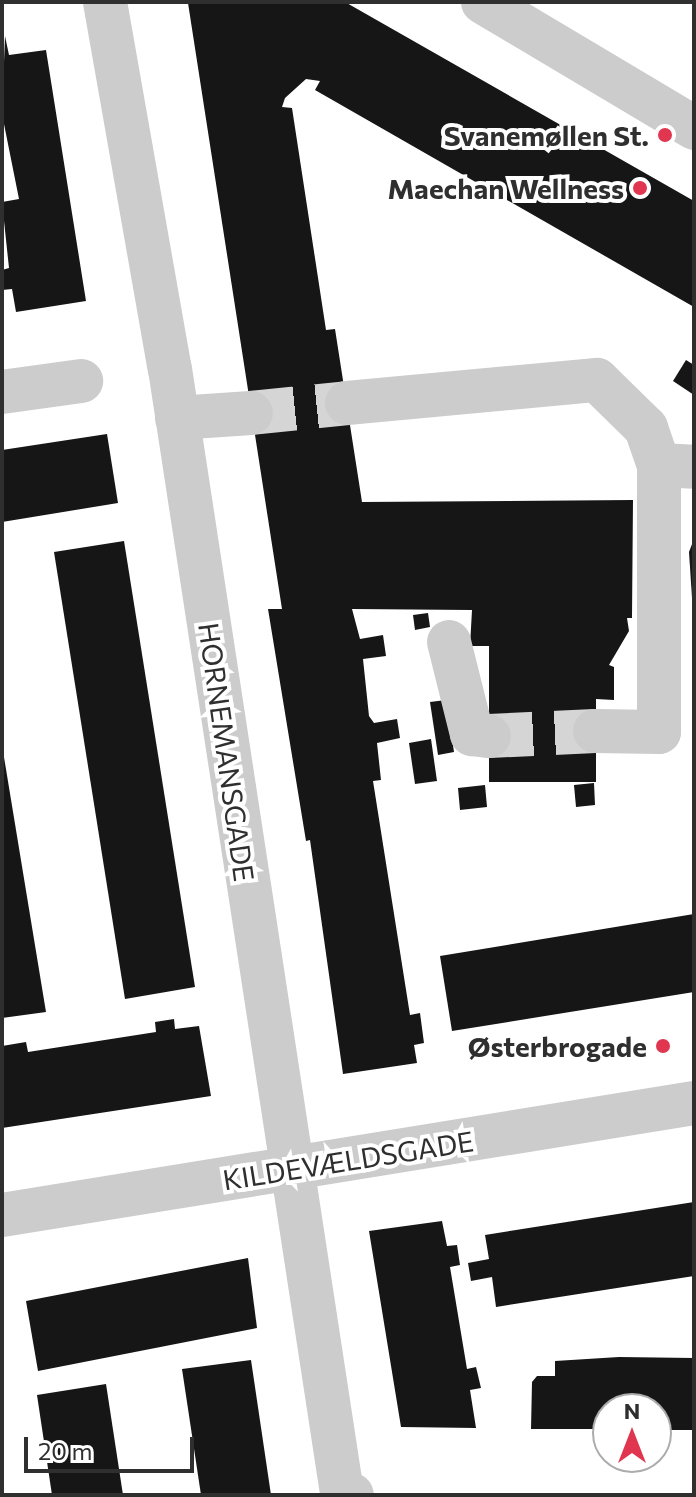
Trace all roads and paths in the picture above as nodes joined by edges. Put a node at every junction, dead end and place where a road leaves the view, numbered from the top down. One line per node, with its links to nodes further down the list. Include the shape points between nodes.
1 (105, 2): 8 (street, HORNEMANSGADE)
2 (483, 2): 3 (street)
3 (694, 128)
4 (81, 381): 5 (street)
5 (2, 392)
6 (347, 403): 9 (street, via 597,380)
7 (251, 413): 8 (street)
8 (177, 418): 14 (street, HORNEMANSGADE)
9 (677, 466): 11 (street, via 659,732)
10 (449, 642): 12 (street, via 472,734)
11 (595, 731)
12 (489, 736)
13 (694, 1103): 14 (street, KILDEVÆLDSGADE)
14 (289, 1170): 15 (street, KILDEVÆLDSGADE); 16 (street, HORNEMANSGADE, via 342,1493)
15 (2, 1215)
16 (352, 1495)

